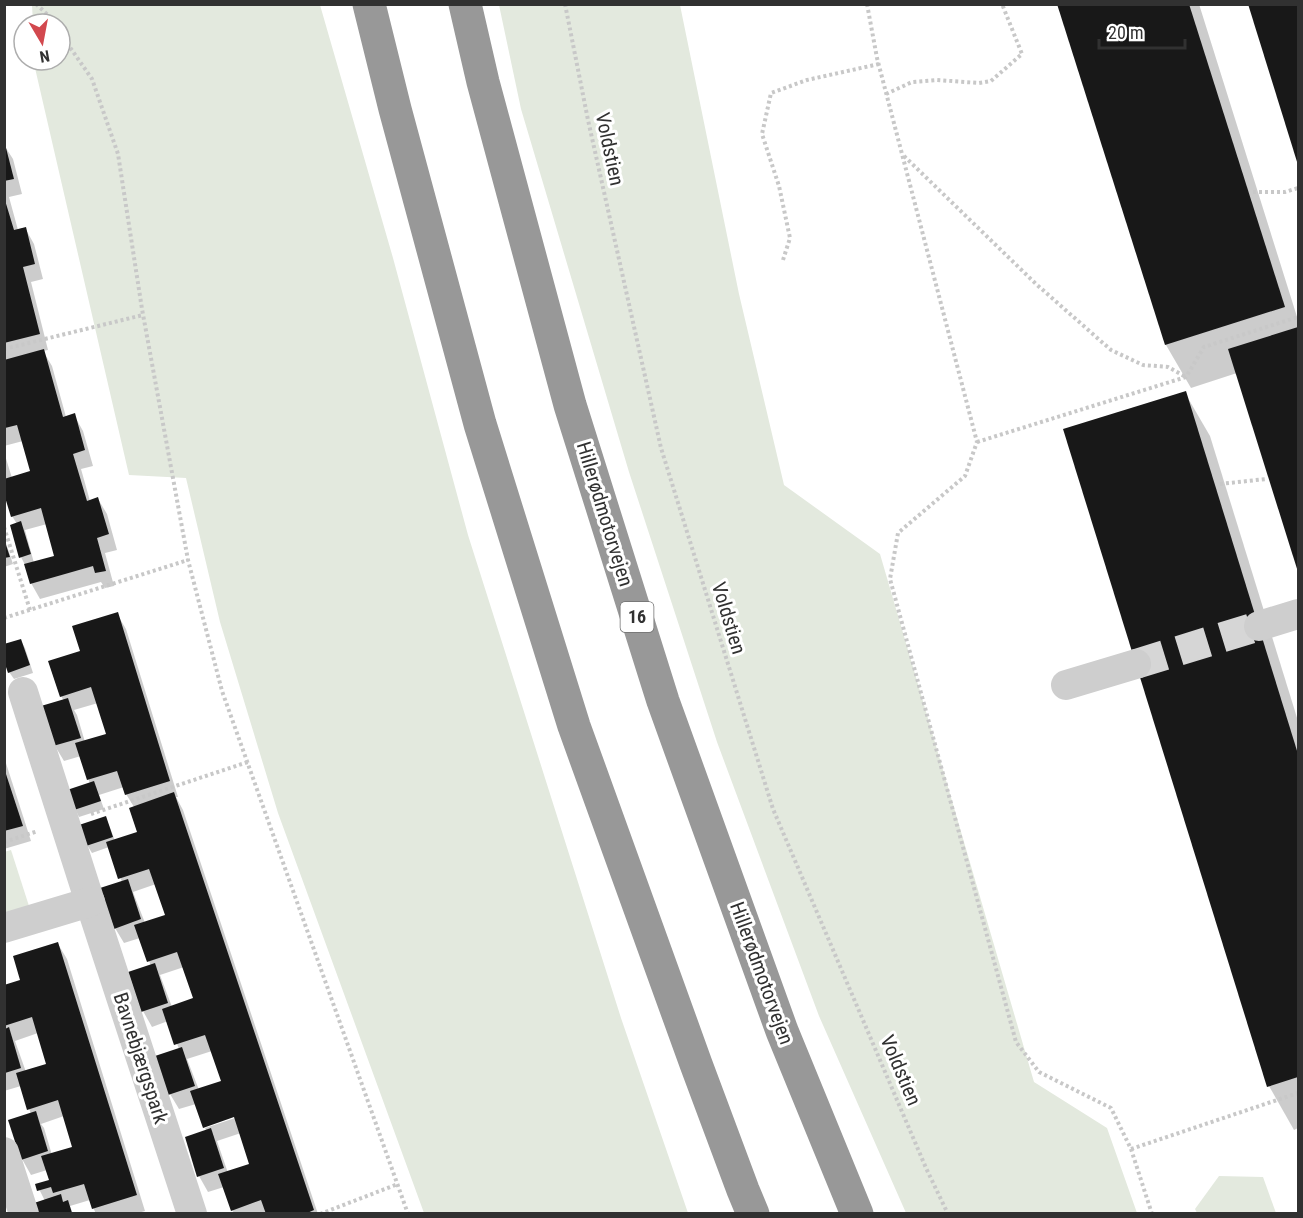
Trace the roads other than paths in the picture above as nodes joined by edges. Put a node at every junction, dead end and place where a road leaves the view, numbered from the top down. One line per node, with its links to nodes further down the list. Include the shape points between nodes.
1 (369, 4): 11 (highway, via 480,424 574,726)
2 (465, 4): 14 (highway, Hillerødmotorvejen / 16, via 570,405 663,701 782,1031)
3 (1299, 614): 4 (street)
4 (1259, 626)
5 (1136, 664): 6 (street)
6 (1066, 685)
7 (22, 692): 8 (street, Bavnebjærgspark)
8 (90, 902): 9 (street); 13 (street, Bavnebjærgspark)
9 (4, 928)
10 (4, 1152): 12 (street)
11 (748, 1206)
12 (24, 1214)
13 (192, 1214)
14 (857, 1214)

